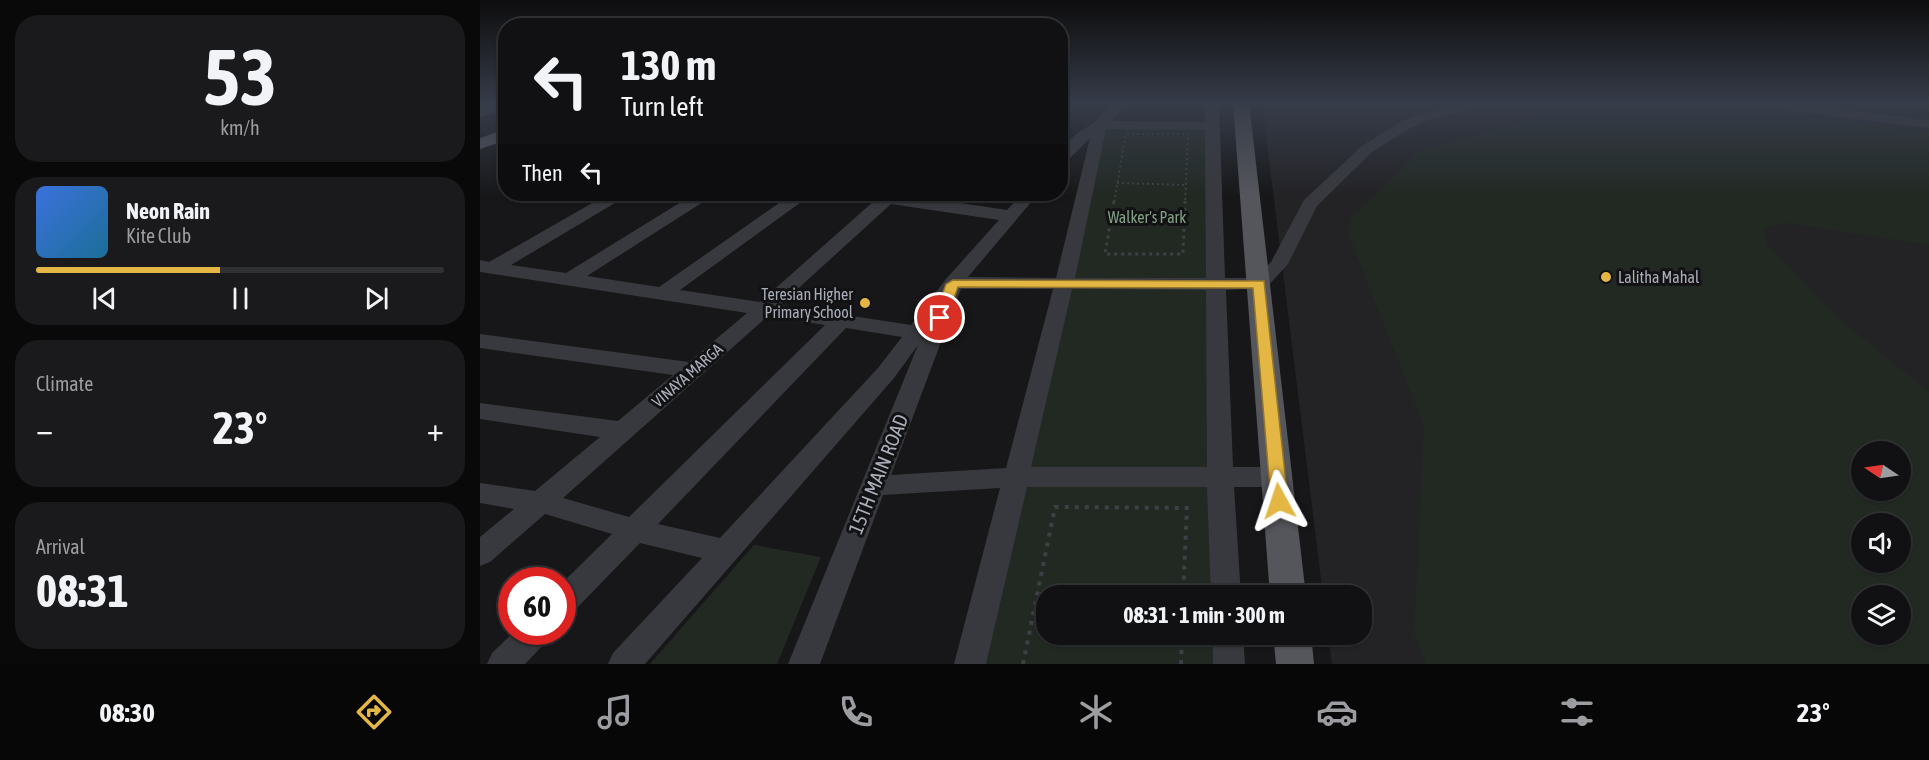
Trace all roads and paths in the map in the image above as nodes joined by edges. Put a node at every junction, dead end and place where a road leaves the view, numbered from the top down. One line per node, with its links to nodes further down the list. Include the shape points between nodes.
1 (1086, 134): 8 (street)
2 (1098, 134): 24 (street)
3 (1213, 134): 26 (street)
4 (1245, 134): 27 (main road)
5 (1391, 134): 27 (street, via 1367,149 1324,188 1310,204 1279,264)
6 (498, 137): 9 (main road)
7 (1068, 137): 8 (street)
8 (1080, 138): 10 (street)
9 (480, 144)
10 (1068, 151)
11 (1118, 183): 12 (path); 12 (path, via 1126,134 1188,134); 12 (path, via 1105,254 1183,254)
12 (1186, 185)
13 (606, 201): 22 (street)
14 (694, 201): 23 (street)
15 (792, 201): 28 (street)
16 (883, 201): 29 (street, VINAYA MARGA)
17 (923, 201): 20 (street)
18 (962, 201): 20 (street)
19 (1023, 201): 21 (street, 15TH MAIN ROAD)
20 (956, 207): 21 (street)
21 (1009, 216): 25 (street, 15TH MAIN ROAD)
22 (486, 267): 23 (street)
23 (570, 279): 28 (street)
24 (1064, 283): 25 (street); 26 (street); 37 (street)
25 (953, 284): 31 (street, 15TH MAIN ROAD)
26 (1215, 284): 27 (street); 36 (street)
27 (1259, 284): 38 (main road)
28 (662, 294): 29 (street)
29 (764, 309): 30 (street); 33 (street, VINAYA MARGA)
30 (841, 321): 31 (street); 42 (street)
31 (925, 334): 39 (street, 15TH MAIN ROAD); 43 (street)
32 (480, 341): 33 (street)
33 (693, 370): 35 (street, VINAYA MARGA)
34 (480, 411): 35 (street)
35 (623, 431): 41 (street, VINAYA MARGA)
36 (1220, 476): 37 (street); 38 (street); 47 (street)
37 (1015, 477): 39 (street); 58 (street)
38 (1277, 477): 48 (main road)
39 (873, 486): 57 (street, 15TH MAIN ROAD)
40 (480, 493): 41 (street)
41 (540, 502): 42 (street); 44 (street, VINAYA MARGA)
42 (635, 530): 43 (street); 49 (street)
43 (724, 551): 56 (street)
44 (480, 554)
45 (1039, 585): 46 (path, via 1055,507 1187,508)
46 (1184, 585)
47 (1225, 585)
48 (1287, 585)
49 (576, 589)
50 (1036, 600): 59 (path)
51 (522, 645): 55 (street)
52 (1182, 645): 60 (path)
53 (1228, 645): 61 (street)
54 (1293, 645): 62 (main road)
55 (503, 664)
56 (624, 664)
57 (804, 664)
58 (970, 664)
59 (1023, 664)
60 (1181, 664)
61 (1229, 664)
62 (1295, 664)

